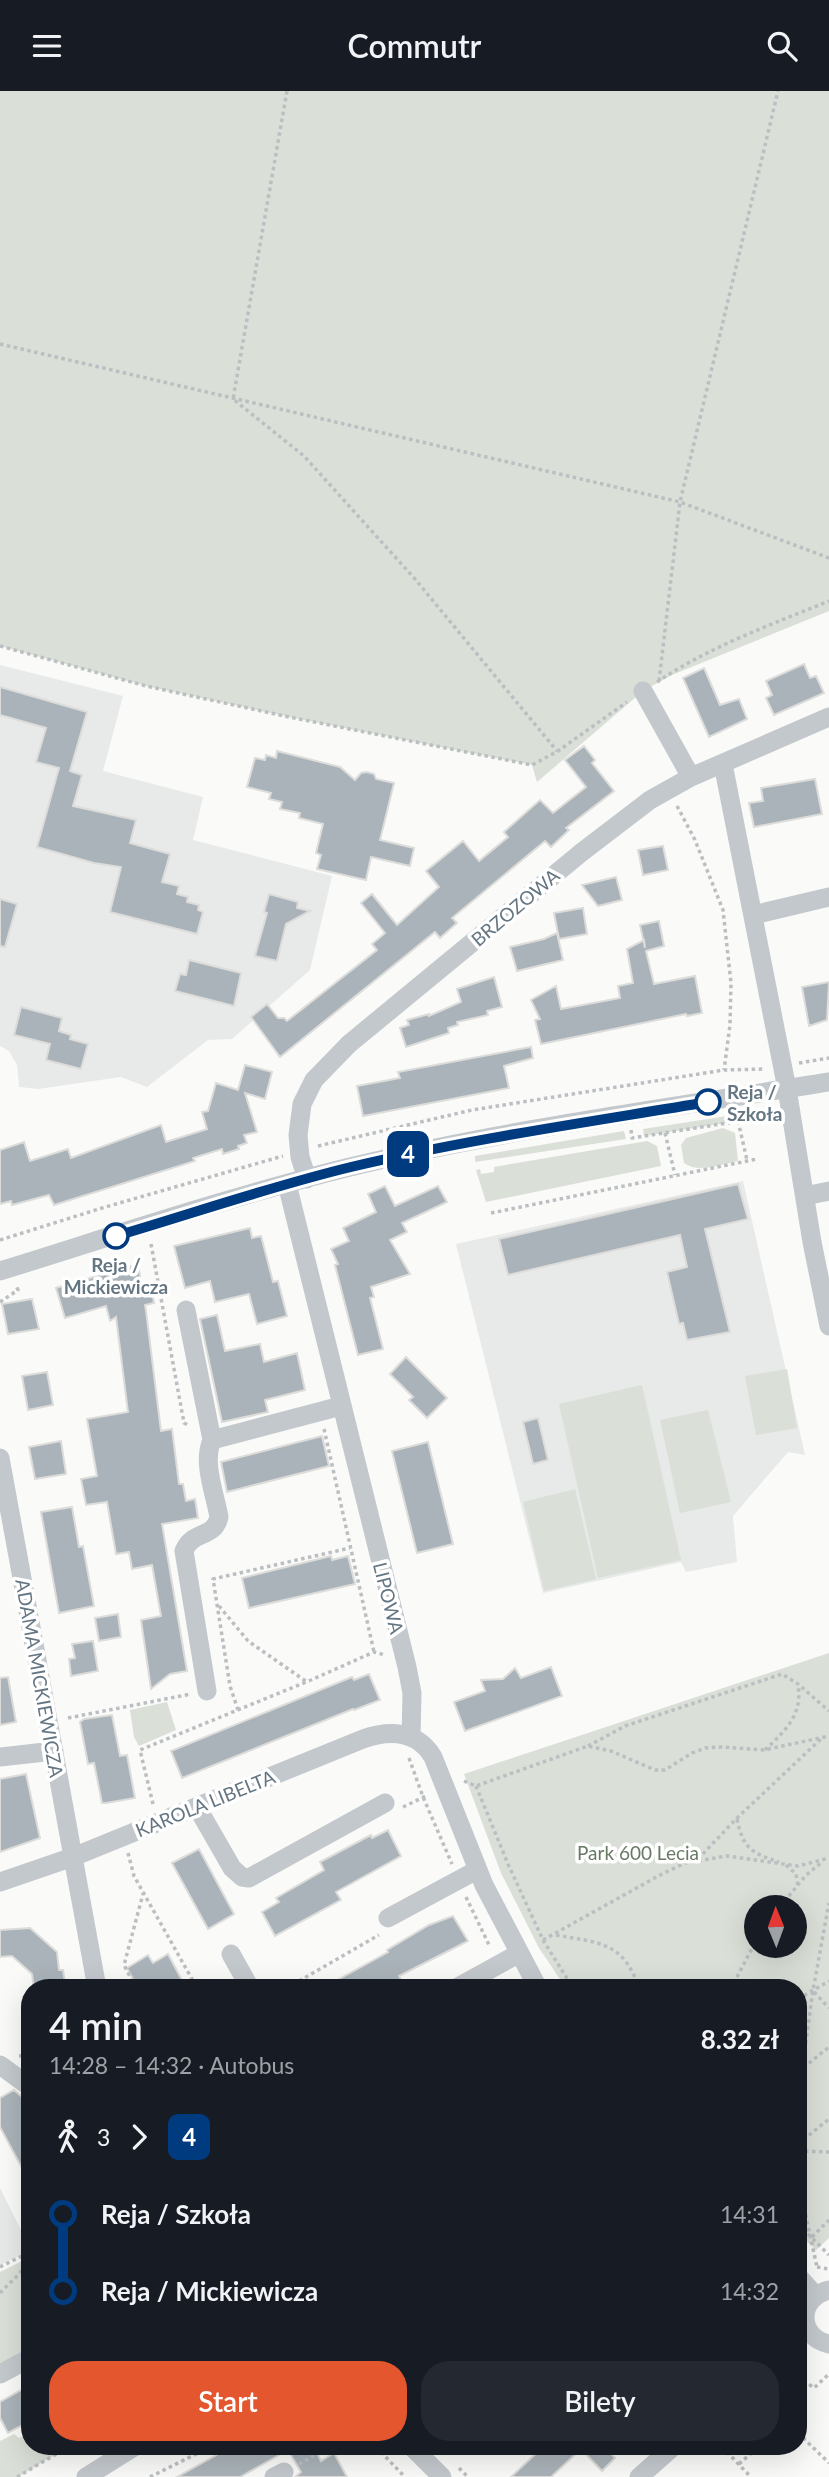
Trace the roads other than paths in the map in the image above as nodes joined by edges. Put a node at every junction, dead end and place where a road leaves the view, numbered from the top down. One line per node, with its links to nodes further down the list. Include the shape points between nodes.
1 (651, 686): 4 (street)
2 (829, 717): 3 (street, BRZOZOWA)
3 (723, 764): 4 (street, BRZOZOWA); 6 (street)
4 (691, 777): 9 (street, BRZOZOWA, via 650,800 582,852 331,1061 302,1104 298,1135)
5 (829, 897): 6 (street)
6 (753, 915): 8 (street)
7 (829, 1082): 8 (street)
8 (787, 1089): 9 (street, via 468,1142); 12 (street)
9 (307, 1179): 10 (street)
10 (287, 1184): 14 (street); 17 (street, LIPOWA)
11 (829, 1191): 12 (street)
12 (805, 1196): 13 (street)
13 (821, 1240): 16 (street)
14 (0, 1271)
15 (186, 1310): 18 (street)
16 (829, 1326)
17 (341, 1406): 18 (street); 22 (street, LIPOWA, via 407,1667 412,1693)
18 (212, 1440): 21 (street, via 208,1459 219,1517 213,1530 192,1538 184,1551)
19 (0, 1458): 20 (street, ADAMA MICKIEWICZA)
20 (6, 1525): 23 (street, ADAMA MICKIEWICZA)
21 (208, 1691)
22 (411, 1737): 26 (street, KAROLA LIBELTA, via 379,1734); 28 (street, via 429,1752)
23 (54, 1751): 24 (street); 27 (street, ADAMA MICKIEWICZA)
24 (0, 1757)
25 (385, 1803): 26 (street, via 249,1878 232,1868)
26 (197, 1807): 27 (street, KAROLA LIBELTA)
27 (73, 1857): 29 (street, KAROLA LIBELTA); 33 (street, ADAMA MICKIEWICZA)
28 (477, 1870): 30 (street); 32 (street)
29 (0, 1882)
30 (388, 1918)
31 (231, 1954): 34 (street)
32 (518, 1954): 35 (street); 36 (street)
33 (95, 1979)
34 (245, 1979)
35 (472, 1979)
36 (533, 1979)
37 (0, 2065): 38 (street)
38 (21, 2080)
39 (807, 2282): 40 (street)
40 (822, 2292): 41 (street)
41 (807, 2309)
42 (807, 2337): 43 (street)
43 (829, 2344)
44 (21, 2363): 45 (street)
45 (0, 2374)
46 (123, 2455): 49 (street)
47 (420, 2455): 50 (street)
48 (664, 2455): 51 (street)
49 (96, 2474)
50 (442, 2477)
51 (639, 2477)

